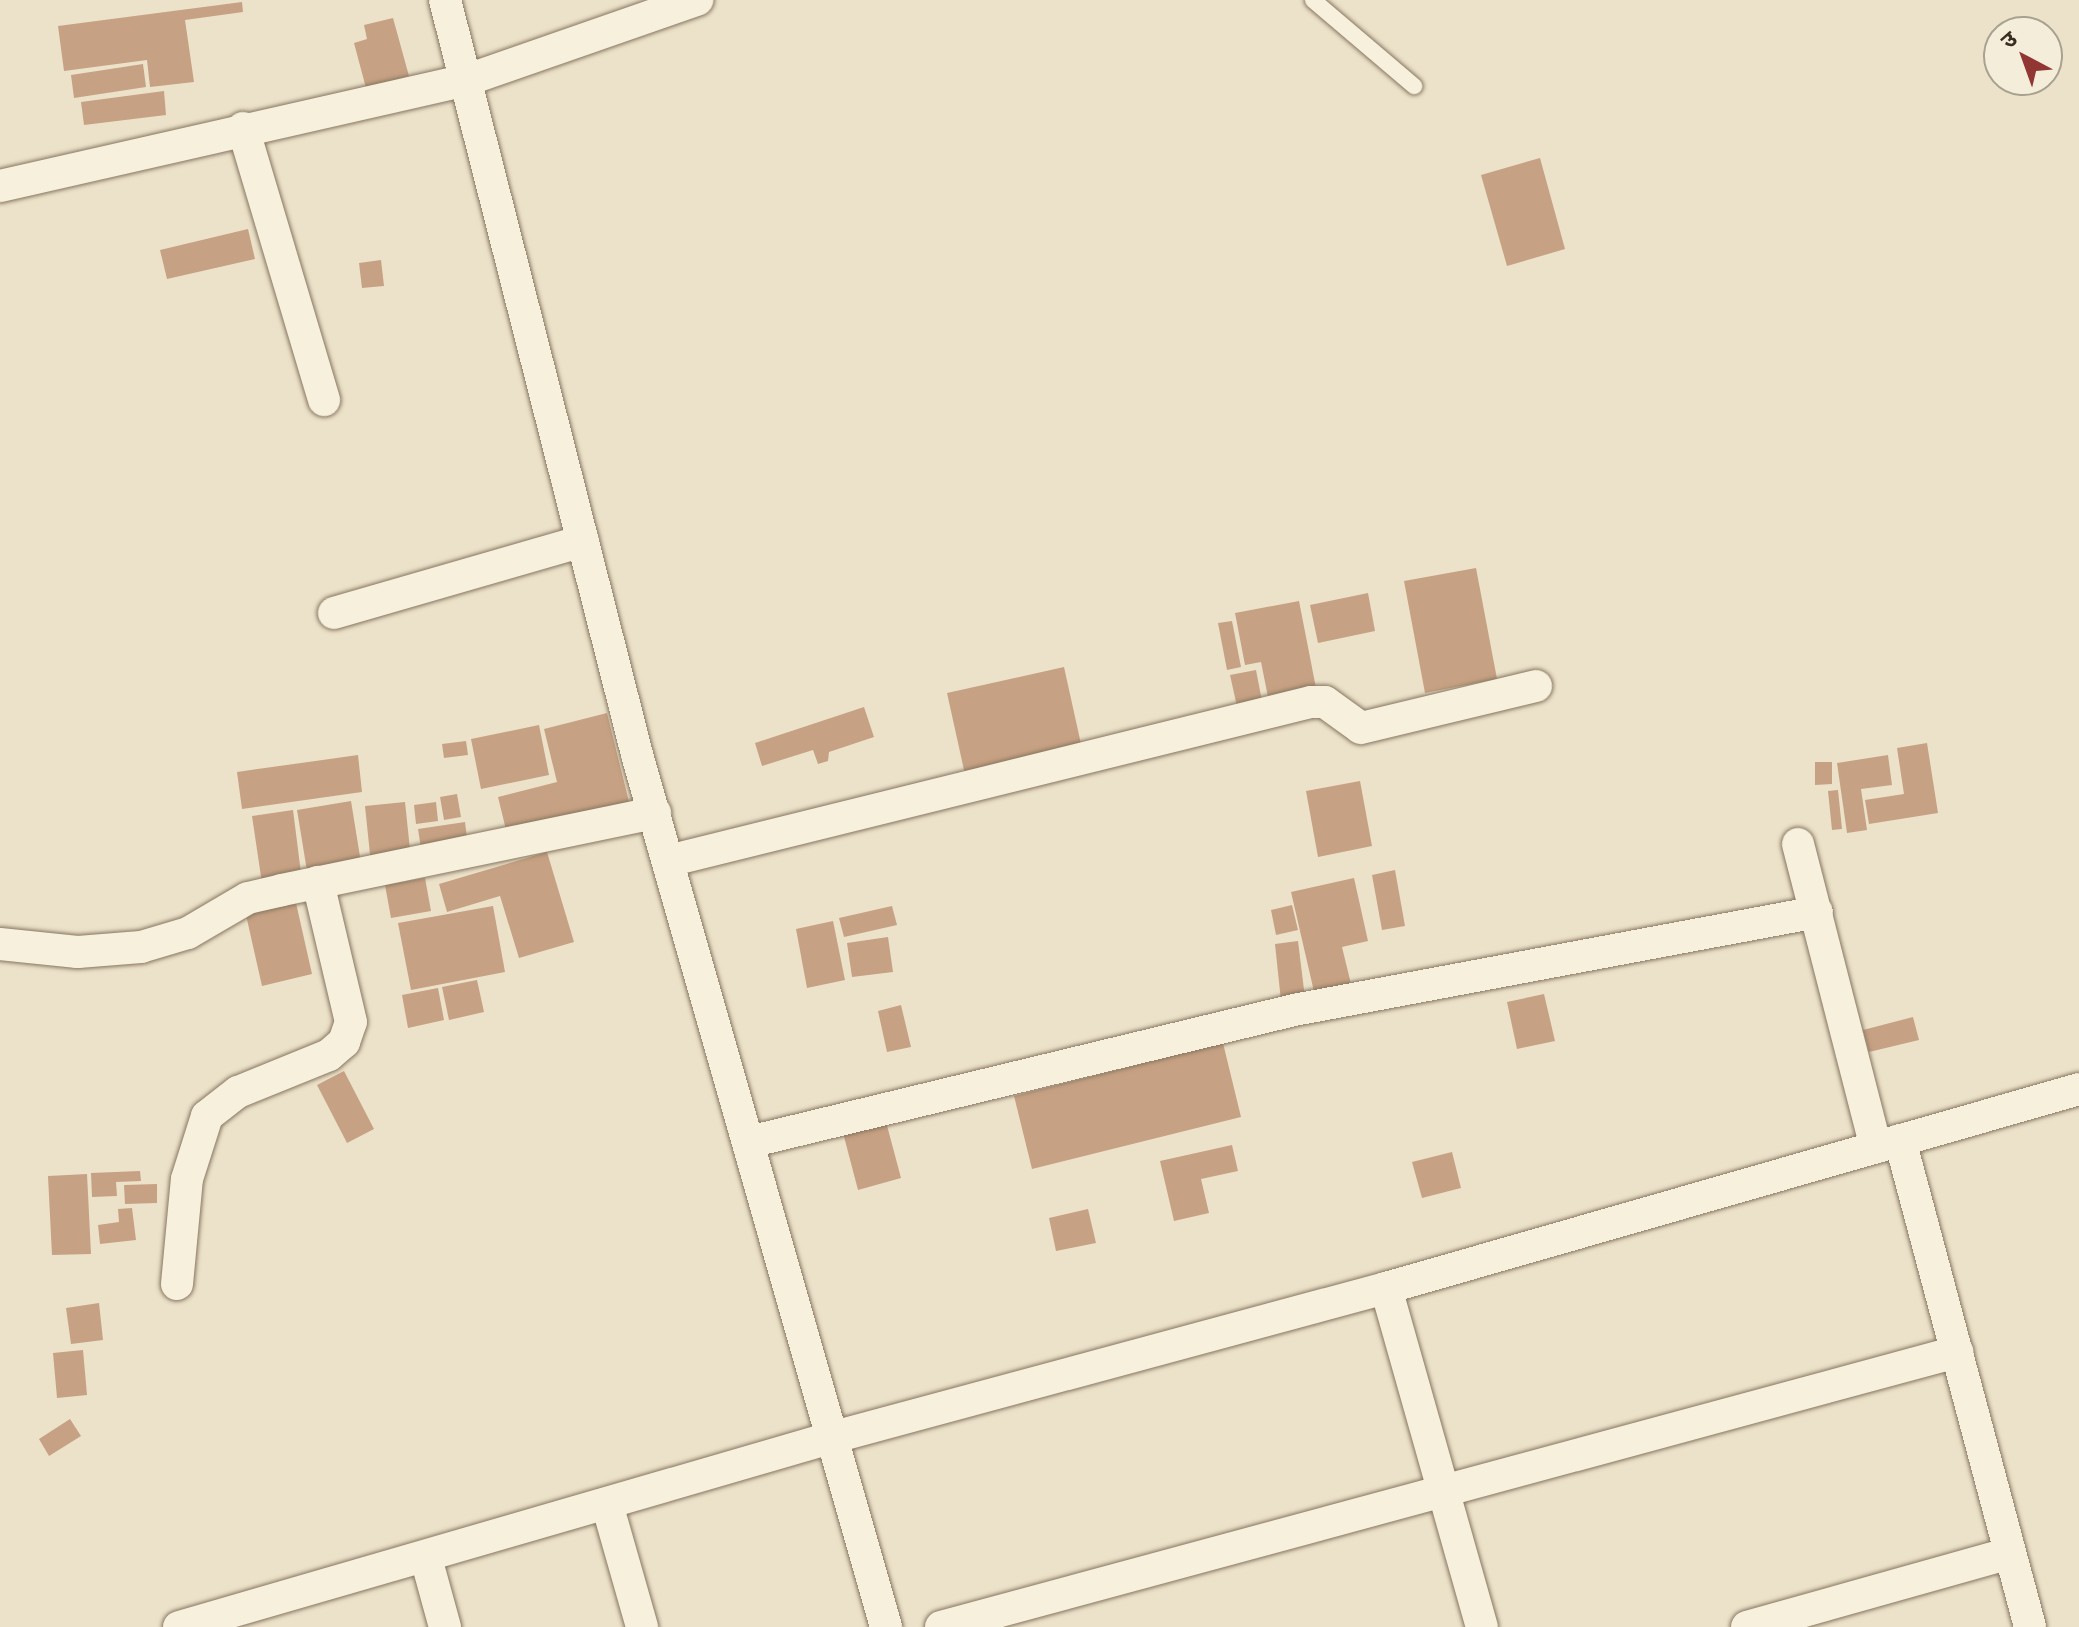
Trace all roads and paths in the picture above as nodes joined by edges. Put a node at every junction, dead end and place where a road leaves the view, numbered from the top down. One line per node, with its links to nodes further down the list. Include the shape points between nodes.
1 (445, 0): 4 (street)
2 (697, 0): 4 (street)
3 (1313, 0): 5 (lane)
4 (467, 80): 6 (street); 9 (street)
5 (1414, 86)
6 (243, 128): 7 (street); 8 (street)
7 (0, 186)
8 (324, 400)
9 (583, 541): 10 (street); 12 (street)
10 (334, 613)
11 (1536, 686): 14 (street, via 1361,728 1325,702 1311,702)
12 (655, 813): 14 (street); 15 (street)
13 (1798, 844): 16 (street)
14 (668, 861): 19 (street)
15 (318, 882): 17 (street, via 248,898 188,933 141,947 78,952); 21 (street, via 351,1022 344,1042 329,1055 238,1092 207,1116 187,1179)
16 (1817, 912): 19 (street, via 1294,1010); 20 (street)
17 (0, 944)
18 (2079, 1089): 20 (street)
19 (749, 1142): 24 (street)
20 (1888, 1143): 22 (street); 23 (street)
21 (177, 1284)
22 (1386, 1288): 24 (street); 25 (street)
23 (1957, 1352): 25 (street); 27 (street)
24 (834, 1437): 26 (street); 32 (street)
25 (1443, 1488): 33 (street); 34 (street)
26 (607, 1504): 28 (street); 31 (street)
27 (2010, 1553): 35 (street); 36 (street)
28 (426, 1558): 29 (street); 30 (street)
29 (179, 1627)
30 (445, 1627)
31 (642, 1627)
32 (886, 1627)
33 (941, 1627)
34 (1482, 1627)
35 (1747, 1627)
36 (2030, 1627)

